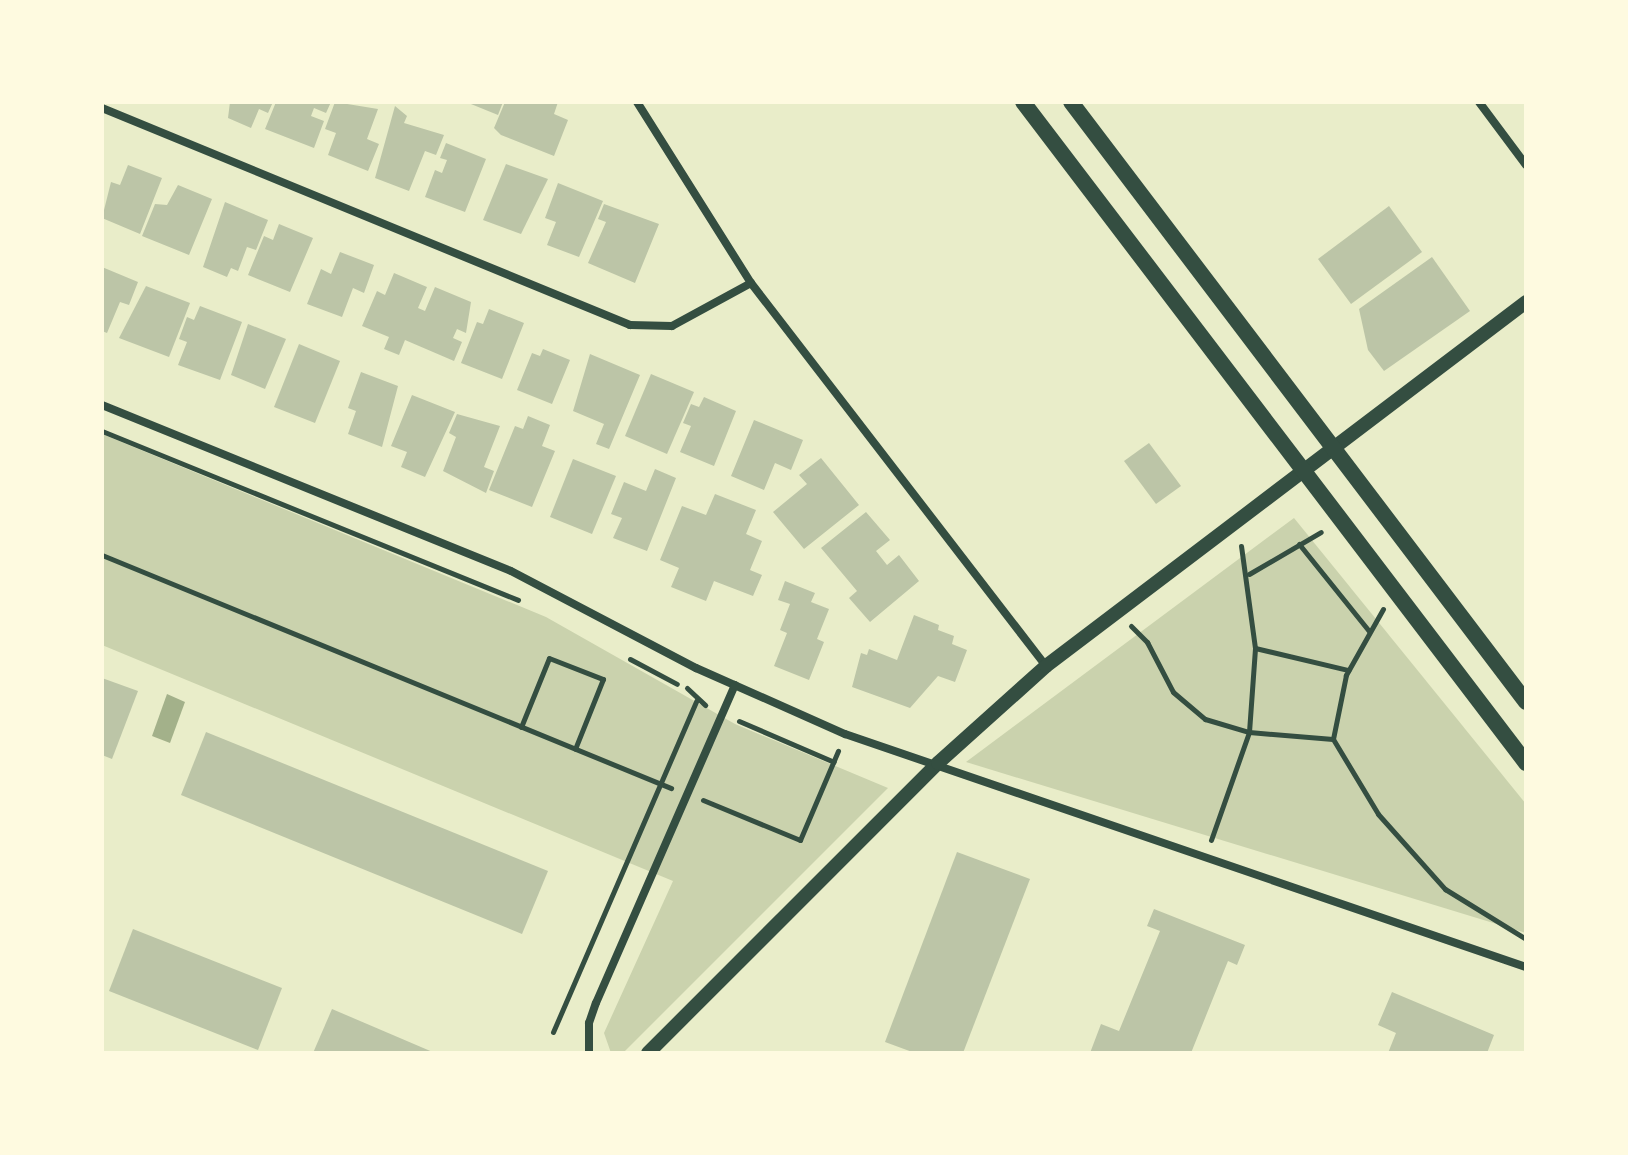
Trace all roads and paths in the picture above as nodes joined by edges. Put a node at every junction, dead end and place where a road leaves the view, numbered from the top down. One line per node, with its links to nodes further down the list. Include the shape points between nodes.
1 (637, 102): 7 (street)
2 (1023, 102): 12 (main road)
3 (1071, 102): 11 (main road)
4 (1479, 102): 6 (street)
5 (102, 108): 7 (street, via 630,325 672,326)
6 (1526, 165)
7 (751, 283): 24 (street)
8 (1526, 302): 11 (street)
9 (102, 405): 26 (street, via 511,571)
10 (102, 431): 19 (path)
11 (1334, 445): 12 (street); 28 (main road)
12 (1303, 469): 13 (street); 18 (main road)
13 (1234, 522): 17 (path); 20 (street)
14 (1321, 532): 15 (path)
15 (1299, 544): 17 (path); 21 (path)
16 (102, 555): 30 (path)
17 (1249, 574): 22 (path)
18 (1395, 591): 21 (path); 37 (main road)
19 (529, 605)
20 (1117, 612): 24 (street); 31 (path, via 1147,642 1173,692 1205,719)
21 (1370, 631): 25 (path)
22 (1255, 648): 25 (path); 31 (path)
23 (626, 657): 27 (path, via 688,688)
24 (1046, 666): 36 (street)
25 (1348, 670): 33 (path)
26 (735, 685): 29 (street); 32 (street)
27 (696, 701): 29 (path); 38 (path)
28 (1526, 702)
29 (721, 712): 35 (path); 39 (street)
30 (521, 727): 34 (path); 34 (path, via 549,658 603,679)
31 (1249, 732): 33 (path); 40 (path)
32 (845, 734): 35 (path); 36 (street)
33 (1333, 739): 41 (path, via 1378,814 1445,889)
34 (574, 749): 38 (path)
35 (834, 762): 39 (path, via 800,840)
36 (938, 763): 40 (street); 45 (street)
37 (1526, 763)
38 (660, 783): 39 (path); 43 (path)
39 (688, 794): 44 (street, via 589,1023)
40 (1206, 854): 42 (street)
41 (1526, 939)
42 (1526, 967)
43 (553, 1032)
44 (589, 1053)
45 (648, 1053)

